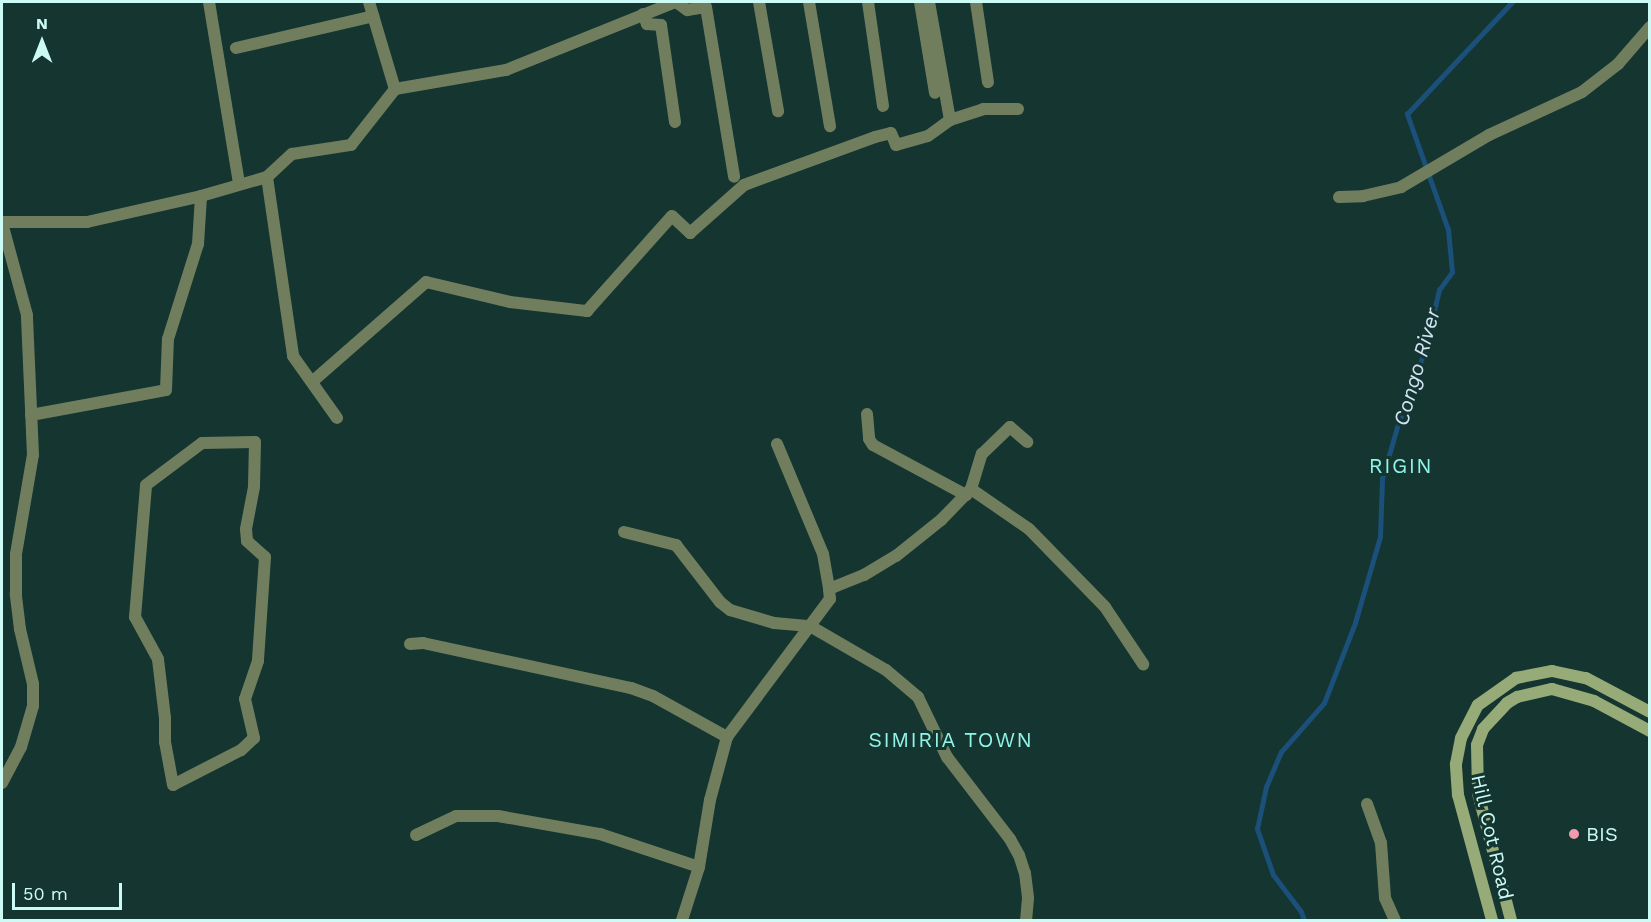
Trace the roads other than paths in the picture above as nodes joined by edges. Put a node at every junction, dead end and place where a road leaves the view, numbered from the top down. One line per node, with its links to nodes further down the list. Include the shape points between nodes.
1 (209, 2): 25 (street)
2 (369, 2): 11 (street)
3 (676, 2): 10 (street); 24 (street, via 687,10 706,7)
4 (759, 2): 19 (street)
5 (809, 2): 22 (street)
6 (868, 2): 17 (street)
7 (920, 2): 16 (street)
8 (929, 2): 20 (street)
9 (976, 2): 14 (street)
10 (643, 14): 15 (street, via 506,70); 21 (street, via 647,24 662,25)
11 (373, 16): 13 (street); 15 (street)
12 (1650, 27): 27 (street, via 1618,64 1582,92 1489,135 1401,187)
13 (236, 48)
14 (988, 82)
15 (395, 89): 23 (street, via 351,145 292,154)
16 (935, 93)
17 (884, 106)
18 (1018, 109): 20 (street, via 983,109)
19 (778, 111)
20 (950, 120): 29 (street, via 928,136 896,145 891,133 883,135 744,185 690,232 672,216 587,312 510,302 426,282)
21 (675, 122)
22 (830, 126)
23 (267, 177): 25 (street); 29 (street, via 293,356)
24 (734, 177)
25 (239, 184): 26 (street)
26 (201, 196): 28 (street, via 87,222); 31 (street, via 198,244 168,339 166,390)
27 (1339, 197)
28 (2, 223): 31 (street, via 27,315)
29 (313, 381): 32 (street)
30 (867, 414): 36 (street, via 873,445)
31 (31, 415): 45 (street, via 33,455 16,554 16,594 33,684 33,706 21,747)
32 (337, 418)
33 (1027, 442): 36 (street, via 1010,427 982,454)
34 (777, 444): 38 (street, via 822,554)
35 (146, 485): 35 (street, via 202,443 255,442 247,541 265,557 258,661 245,699 254,738 241,750 173,785 158,658 135,617)
36 (968, 492): 38 (street, via 908,547 864,574); 41 (street, via 1029,529 1105,607)
37 (624, 532): 39 (street, via 675,545 730,610 774,623)
38 (829, 589): 39 (street, via 830,599)
39 (810, 626): 44 (street); 50 (street, via 886,670 918,697 947,757 1019,855 1026,882)
40 (410, 644): 44 (street, via 631,688)
41 (1143, 664)
42 (1650, 712): 52 (main road, Hill Cot Road, via 1586,678 1552,671 1516,678 1478,705 1461,738 1456,764 1458,795)
43 (1650, 730): 53 (main road, Hill Cot Road, via 1594,701 1552,689 1517,697 1483,729 1477,745 1478,793)
44 (727, 737): 48 (street, via 710,800)
45 (2, 783)
46 (1367, 804): 51 (street, via 1381,843 1385,897)
47 (416, 835): 48 (street, via 456,816 498,816 591,832)
48 (699, 867): 49 (street)
49 (682, 921)
50 (1026, 921)
51 (1395, 921)
52 (1492, 921)
53 (1511, 921)

